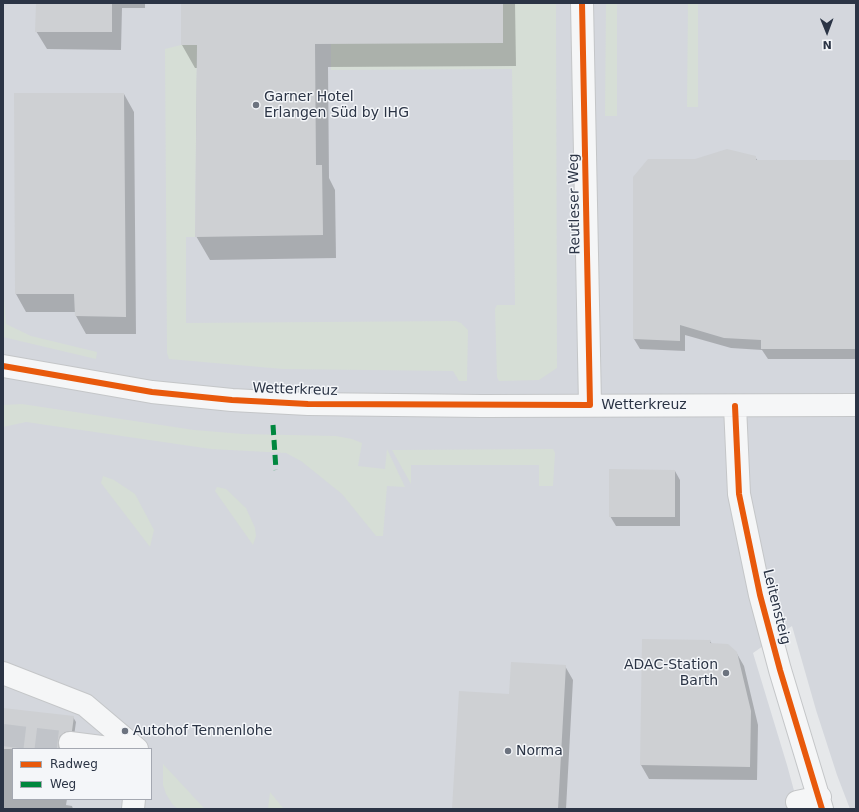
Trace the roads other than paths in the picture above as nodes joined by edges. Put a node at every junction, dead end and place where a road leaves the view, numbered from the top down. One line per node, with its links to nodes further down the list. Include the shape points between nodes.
1 (582, 3): 3 (street, Reutleser Weg)
2 (3, 366): 3 (street, Wetterkreuz, via 152,392 232,400 308,404)
3 (590, 405): 5 (street, Wetterkreuz)
4 (856, 405): 5 (street, Wetterkreuz)
5 (735, 406): 11 (street, Leitensteig, via 739,494 758,588)
6 (3, 673): 9 (street, via 85,705)
7 (70, 743): 8 (street)
8 (109, 748)
9 (136, 748)
10 (797, 802): 11 (street)
11 (821, 803)

